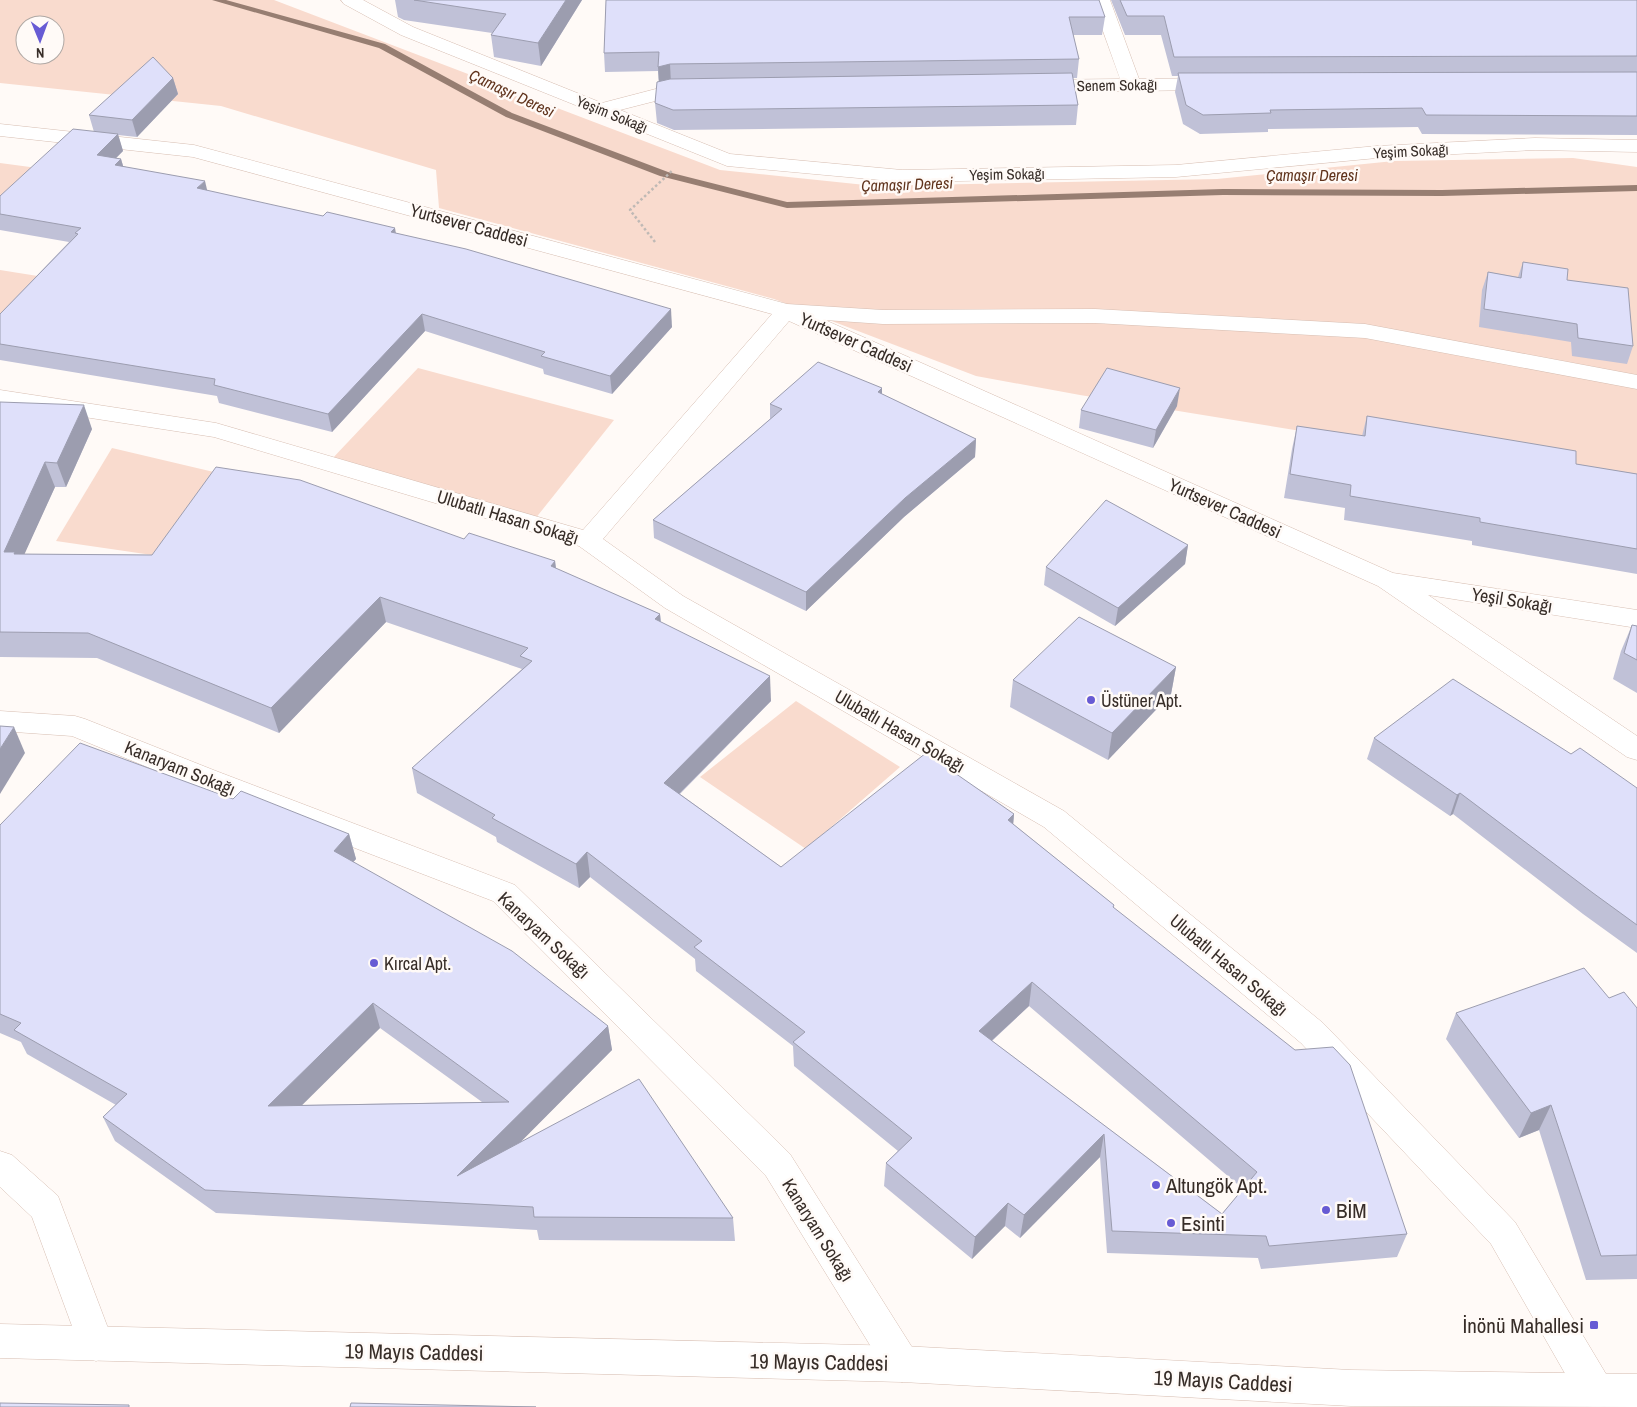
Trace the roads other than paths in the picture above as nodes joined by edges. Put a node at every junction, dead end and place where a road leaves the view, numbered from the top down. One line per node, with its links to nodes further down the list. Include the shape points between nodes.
1 (350, 0): 7 (street, Yeşim Sokağı, via 407,31)
2 (1101, 0): 4 (street)
3 (1234, 83): 4 (street, Senem Sokağı)
4 (1131, 84): 5 (street, Senem Sokağı)
5 (1021, 86)
6 (711, 91): 7 (street, via 671,92)
7 (600, 109): 9 (street, Yeşim Sokağı, via 727,160 902,176 1176,171 1377,152 1515,145)
8 (0, 130): 10 (street, Yurtsever Caddesi, via 194,151)
9 (1637, 146)
10 (786, 311): 11 (street, via 883,317 1095,316 1365,330); 13 (street); 14 (street, Yurtsever Caddesi)
11 (1637, 382)
12 (0, 397): 13 (street, Ulubatlı Hasan Sokağı, via 216,430)
13 (588, 540): 22 (street, Ulubatlı Hasan Sokağı, via 674,602 1054,819 1312,1033 1503,1233)
14 (1387, 580): 15 (street, Yeşil Sokağı); 17 (street, Yurtsever Caddesi)
15 (1637, 620)
16 (0, 721): 21 (street, Kanaryam Sokağı, via 75,726 504,893 778,1165)
17 (1637, 750)
18 (0, 1166): 20 (street, via 46,1207)
19 (0, 1341): 20 (street, 19 Mayıs Caddesi)
20 (96, 1344): 21 (street, 19 Mayıs Caddesi)
21 (902, 1364): 22 (street, 19 Mayıs Caddesi, via 1351,1388)
22 (1596, 1392): 23 (street, 19 Mayıs Caddesi)
23 (1637, 1392)

